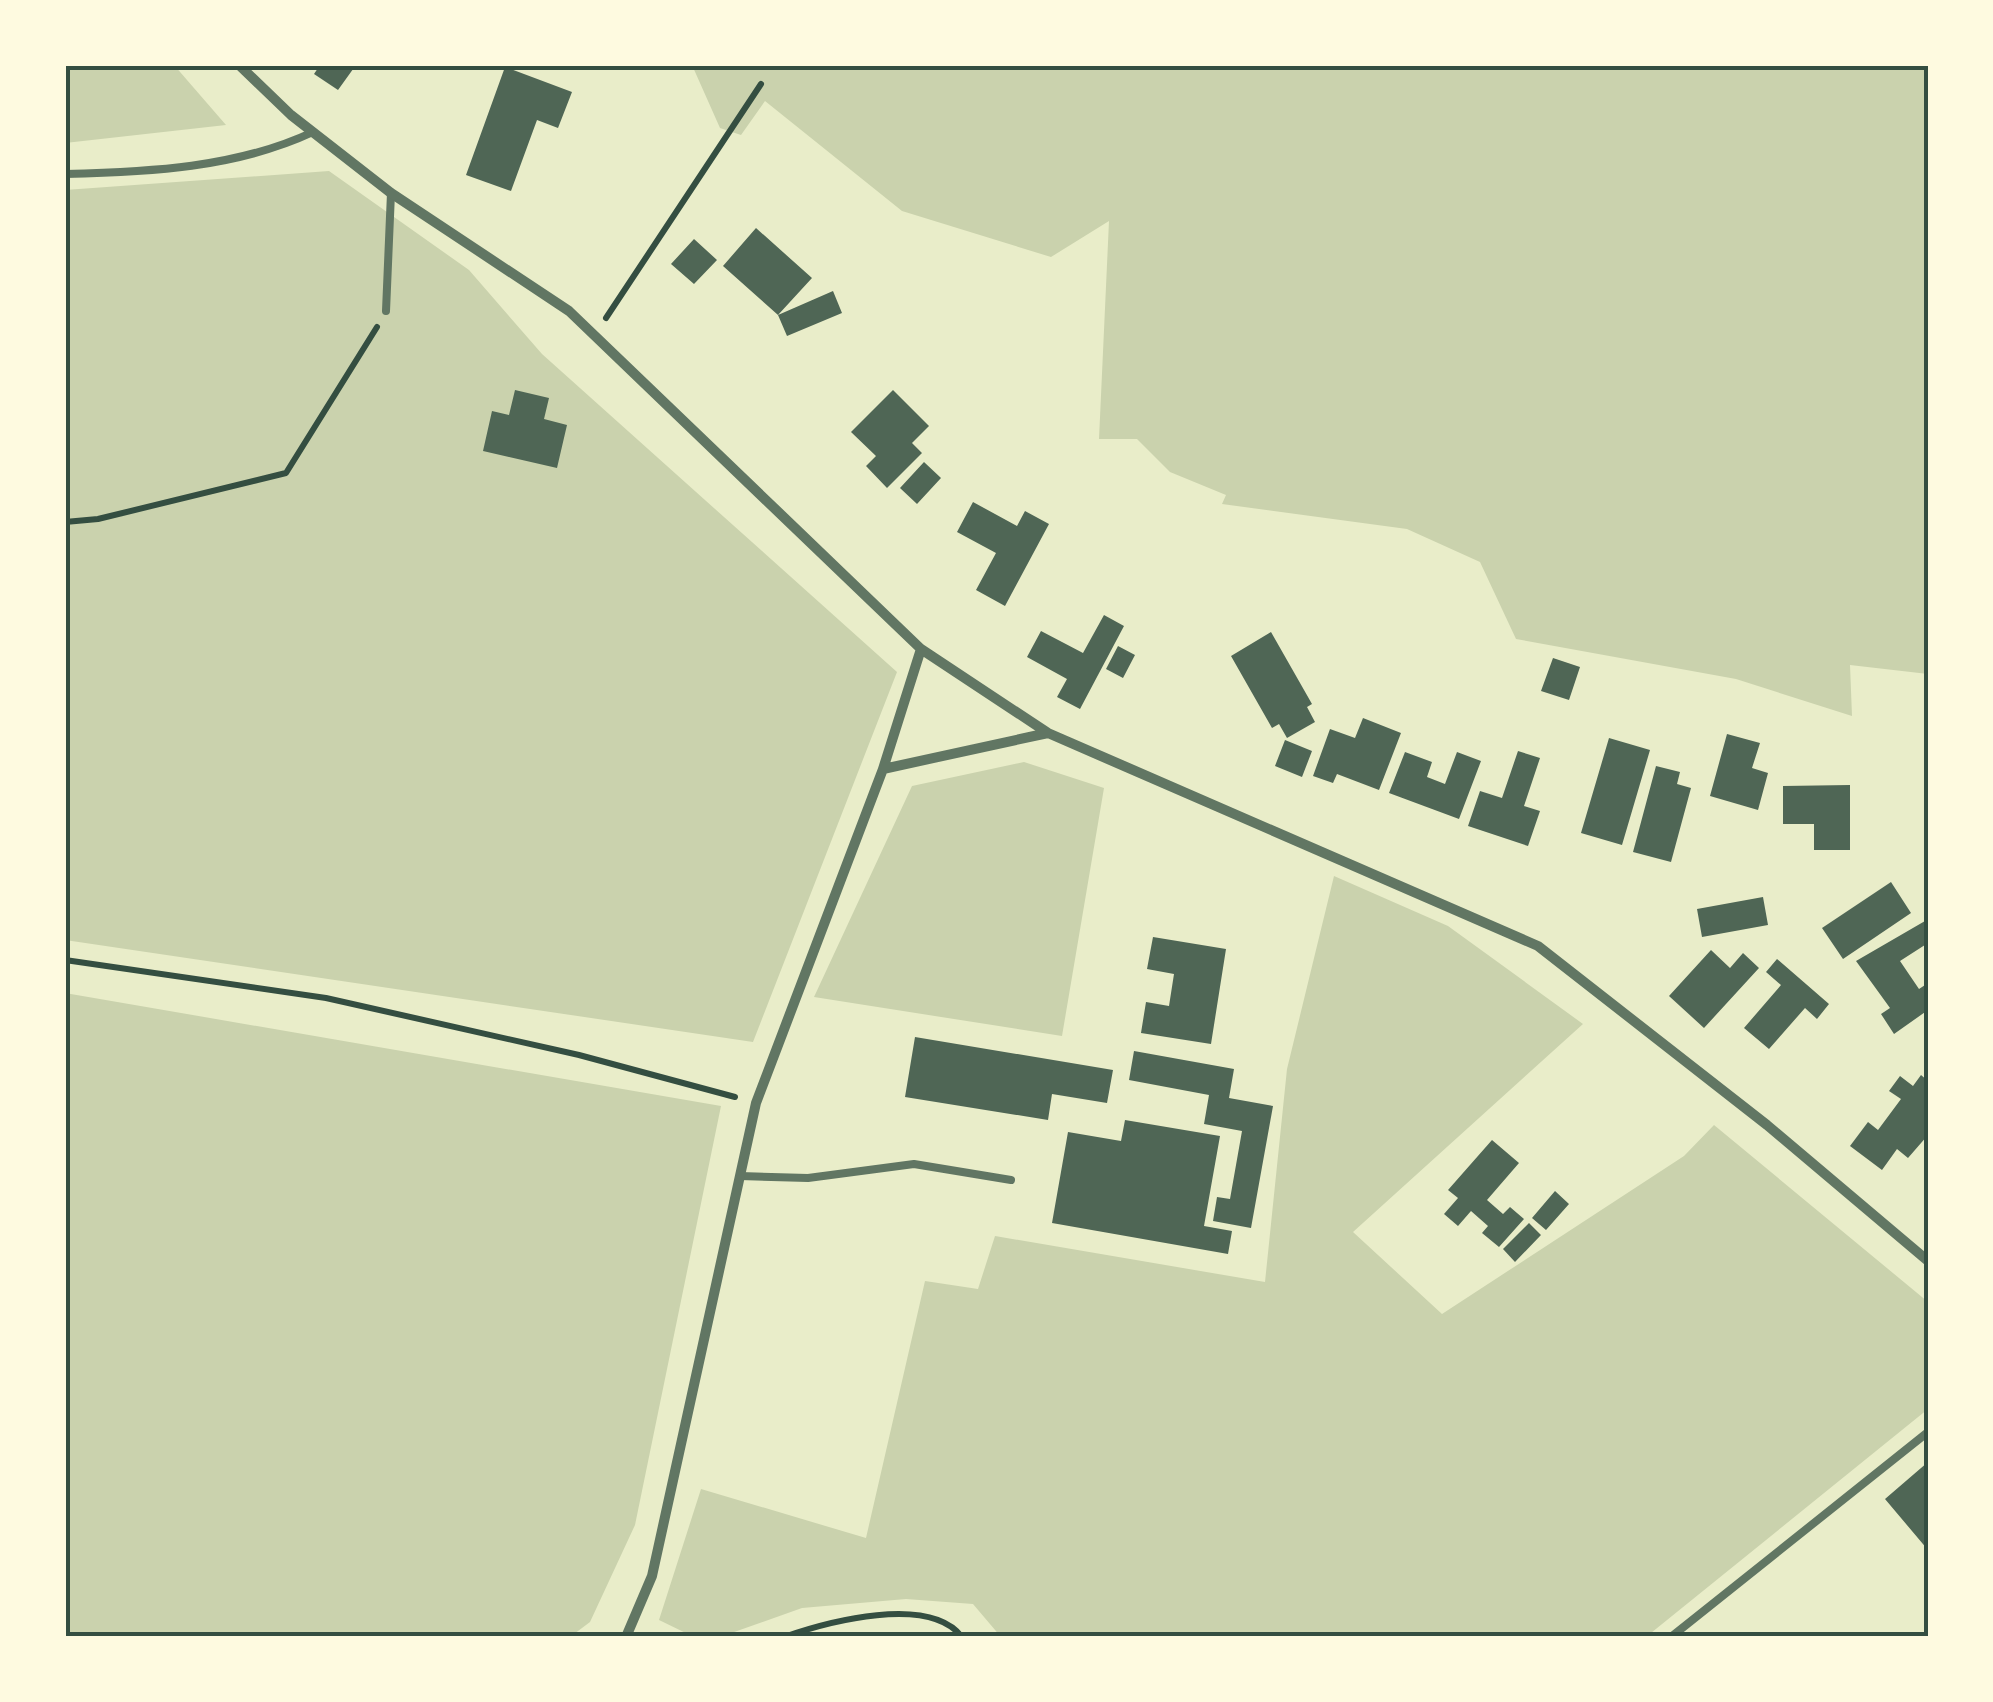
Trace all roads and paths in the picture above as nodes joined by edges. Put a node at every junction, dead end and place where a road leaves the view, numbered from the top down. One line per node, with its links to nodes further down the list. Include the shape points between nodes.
1 (240, 65): 3 (street)
2 (761, 84): 7 (path)
3 (313, 132): 4 (lane, via 266,154); 5 (street)
4 (65, 174)
5 (391, 193): 6 (lane); 7 (street, via 569,310)
6 (386, 311): 8 (path, via 286,474)
7 (594, 336): 9 (street)
8 (65, 522)
9 (921, 649): 10 (street); 11 (street)
10 (1048, 733): 11 (street); 16 (street, via 1538,946)
11 (883, 769): 13 (street)
12 (65, 960): 13 (path, via 326,998)
13 (756, 1103): 14 (street)
14 (740, 1176): 15 (lane, via 808,1178 914,1164); 18 (street, via 652,1576)
15 (1011, 1180)
16 (1928, 1262)
17 (1928, 1432): 21 (lane)
18 (626, 1637)
19 (784, 1637): 20 (path, via 824,1623 901,1613 955,1628)
20 (962, 1637)
21 (1671, 1637)

